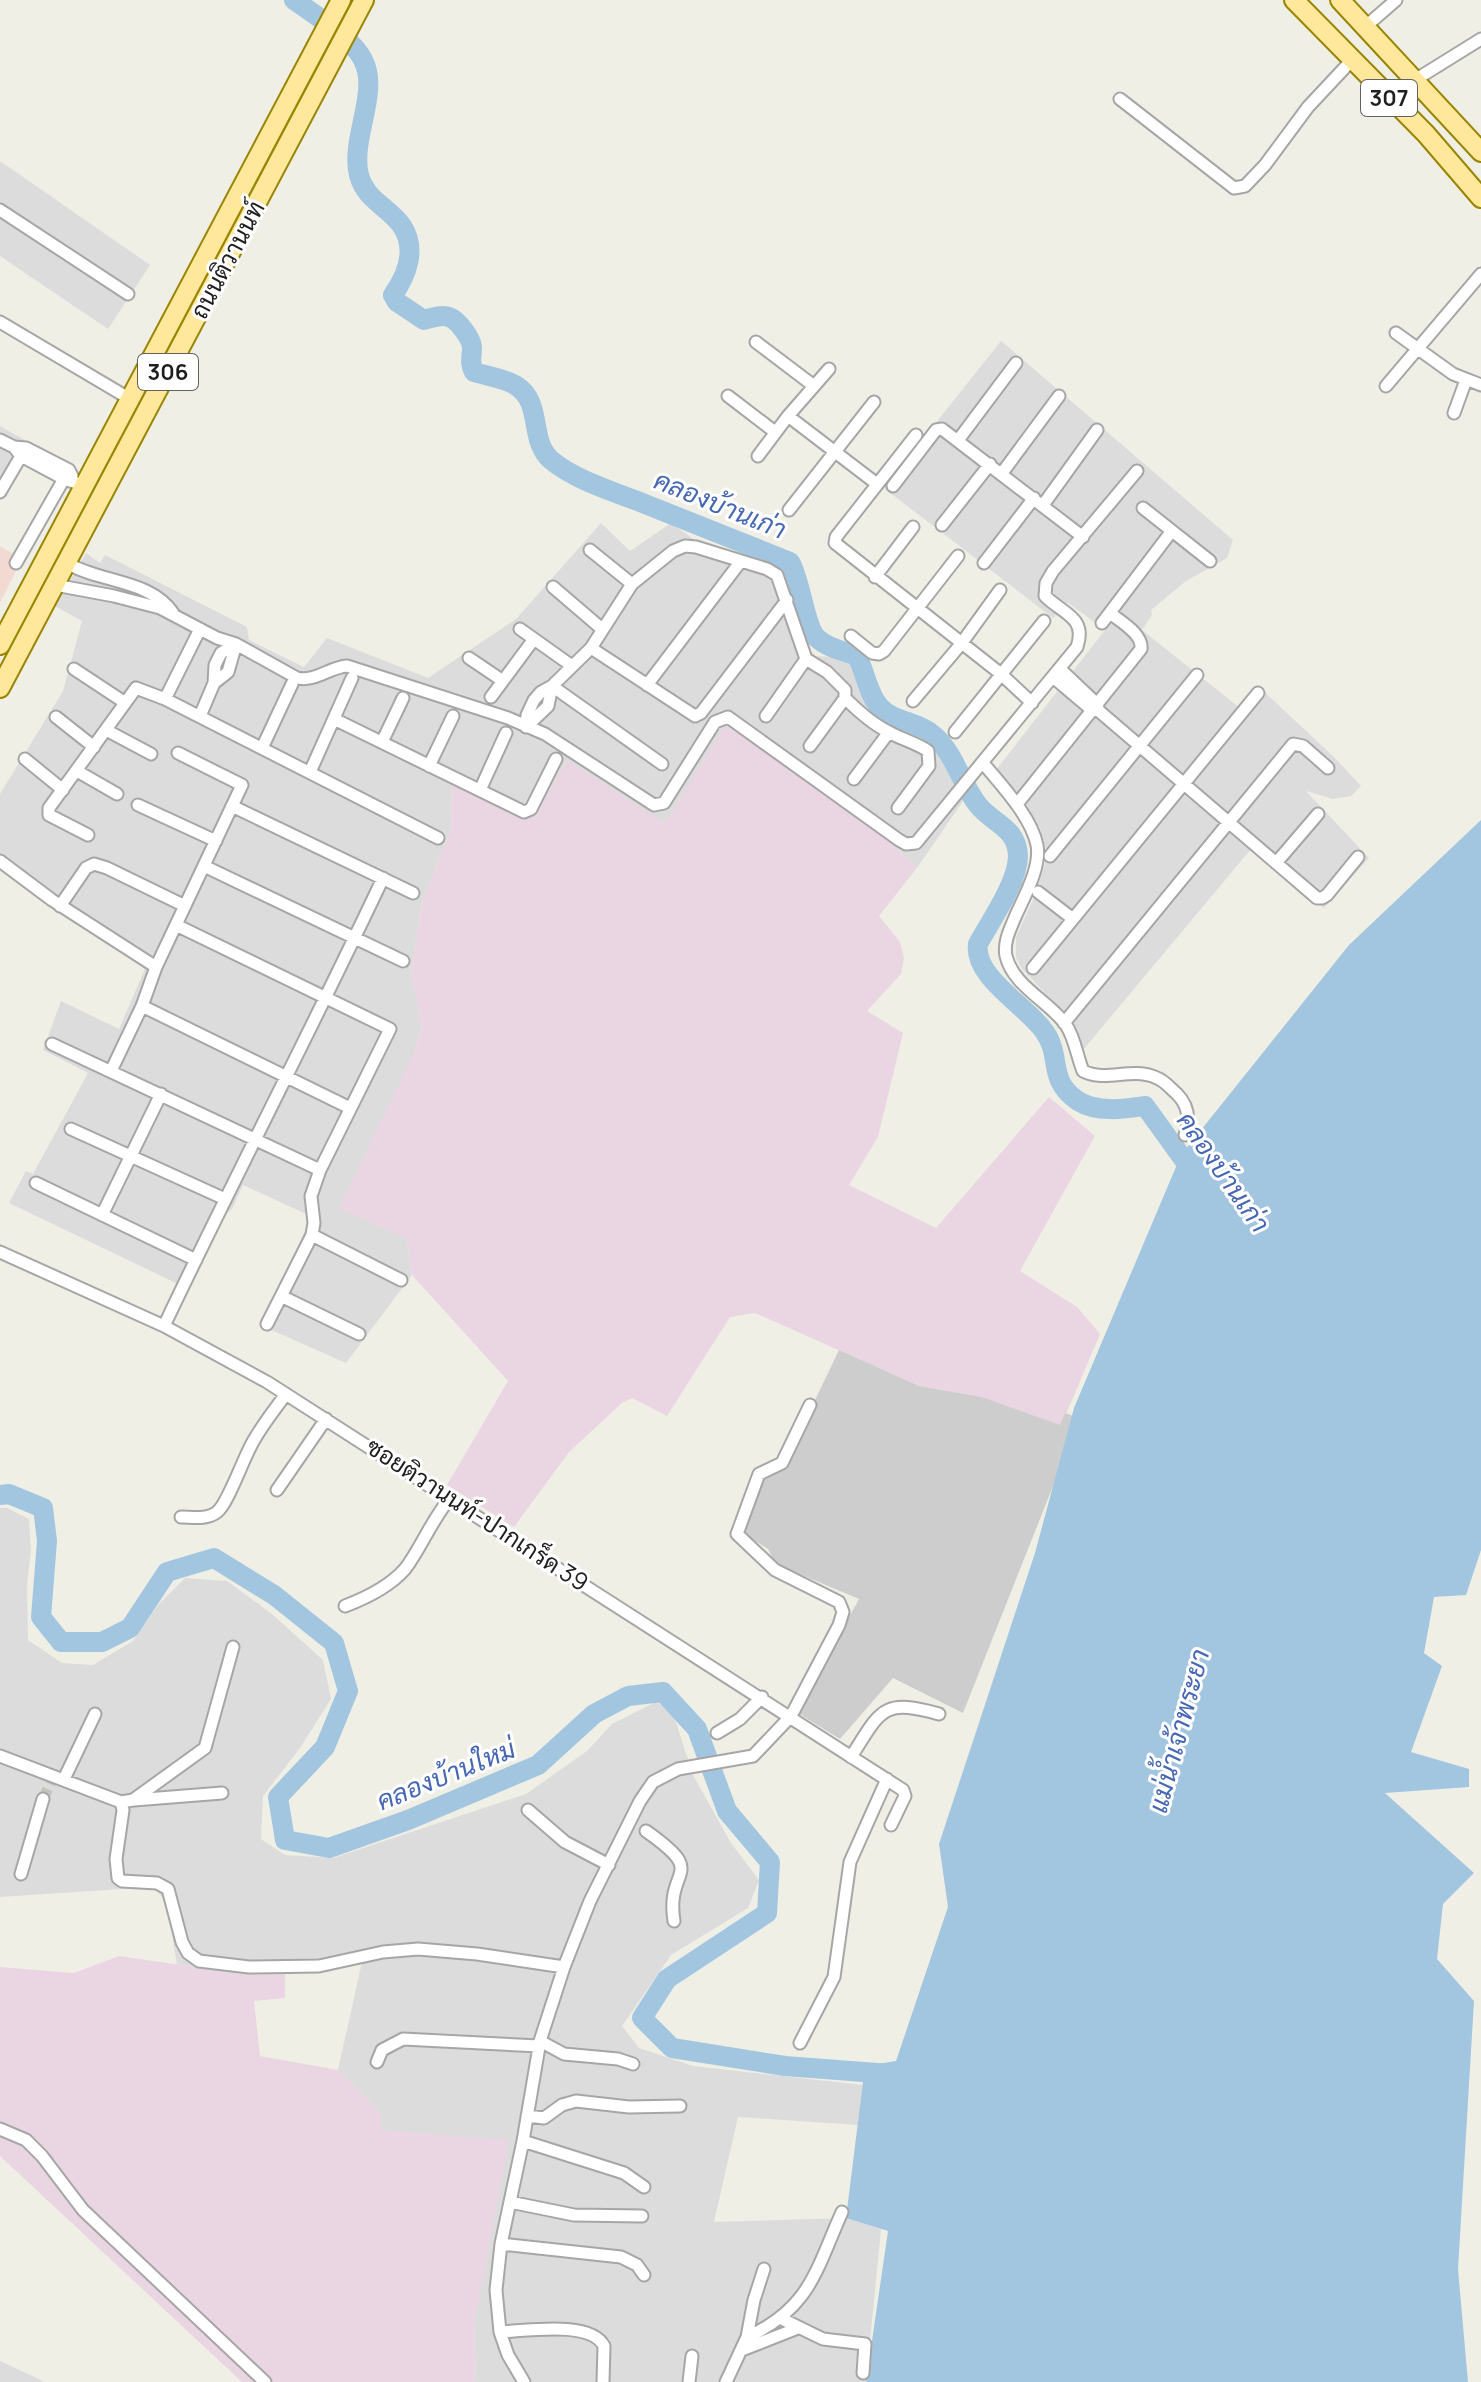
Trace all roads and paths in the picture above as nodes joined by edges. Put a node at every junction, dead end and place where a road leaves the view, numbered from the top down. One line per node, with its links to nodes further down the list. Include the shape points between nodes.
1 (364, 0): 21 (main road, ถนนติวานนท์ / 306)
2 (1294, 0): 8 (main road, 307)
3 (1340, 0): 6 (main road, 307)
4 (1396, 0): 6 (street)
5 (338, 6): 19 (main road, ถนนติวานนท์ / 306)
6 (1365, 27): 9 (main road, 307)
7 (1481, 39): 9 (street)
8 (1352, 60): 10 (street, via 1265,165 1239,188); 12 (main road, 307)
9 (1415, 80): 11 (main road, 307)
10 (1120, 99)
11 (1481, 152)
12 (1481, 198)
13 (0, 210): 15 (street)
14 (1481, 274): 20 (street)
15 (128, 294)
16 (0, 322): 30 (street)
17 (1396, 333): 20 (street)
18 (756, 342): 26 (street)
19 (158, 347): 21 (main road); 30 (main road, ถนนติวานนท์ / 306)
20 (1417, 350): 24 (street); 27 (street)
21 (176, 357): 61 (main road, ถนนติวานนท์ / 306)
22 (1016, 363): 37 (street)
23 (829, 369): 26 (street)
24 (1466, 380): 25 (street); 32 (street)
25 (1481, 385)
26 (814, 386): 33 (street)
27 (1386, 386)
28 (728, 396): 35 (street)
29 (1059, 396): 44 (street)
30 (130, 399): 45 (main road, ถนนติวานนท์ / 306)
31 (874, 402): 40 (street)
32 (1454, 413)
33 (788, 416): 35 (street); 40 (street)
34 (1097, 430): 49 (street)
35 (775, 432): 41 (street)
36 (916, 435): 46 (street)
37 (959, 439): 42 (street); 47 (street, via 936,430)
38 (0, 440): 39 (street)
39 (17, 452): 45 (street); 48 (street)
40 (835, 452): 46 (street); 51 (street)
41 (758, 456)
42 (990, 464): 44 (street); 52 (street)
43 (1137, 471): 55 (street)
44 (1002, 473): 49 (street)
45 (73, 479): 60 (street); 79 (main road, ถนนติวานนท์ / 306)
46 (877, 484): 63 (street, via 835,543)
47 (893, 486)
48 (0, 492)
49 (1039, 501): 55 (street); 62 (street)
50 (1143, 508): 54 (street)
51 (789, 510)
52 (942, 525)
53 (913, 527): 63 (street)
54 (1171, 532): 59 (street); 102 (street, via 1106,618 1142,643)
55 (1083, 537): 85 (street, via 1053,571 1044,591 1079,624 1081,633)
56 (590, 550): 64 (street)
57 (958, 556): 69 (street)
58 (741, 561): 64 (street, via 685,546); 68 (street, via 777,575); 91 (street)
59 (1210, 561)
60 (16, 563)
61 (67, 563): 65 (main road, ถนนติวานนท์ / 306); 70 (street, via 165,600)
62 (984, 563)
63 (875, 577): 69 (street)
64 (632, 584): 74 (street)
65 (55, 585): 70 (street, via 138,601); 93 (main road, ถนนติวานนท์ / 306)
66 (553, 587): 74 (street)
67 (1000, 590): 78 (street)
68 (787, 600): 82 (street); 91 (street, via 701,713 689,715)
69 (917, 610): 75 (street, via 879,654); 78 (street)
70 (176, 616): 72 (street)
71 (1044, 621): 86 (street)
72 (200, 629): 77 (street); 98 (street)
73 (520, 629): 76 (street)
74 (602, 629): 80 (street)
75 (851, 636)
76 (534, 639): 83 (street); 89 (street)
77 (236, 644): 103 (street, via 221,653); 108 (street, via 297,678 347,666)
78 (961, 644): 86 (street); 99 (street)
79 (0, 645)
80 (591, 648): 83 (street); 91 (street)
81 (469, 658): 89 (street)
82 (806, 659): 97 (street, via 827,672 845,690); 105 (street)
83 (572, 666): 92 (street)
84 (74, 669): 100 (street)
85 (1057, 673): 101 (street); 102 (street)
86 (1001, 674): 101 (street); 111 (street)
87 (1197, 675): 115 (street)
88 (352, 678): 107 (street)
89 (503, 681): 95 (street)
90 (292, 684): 117 (street)
91 (647, 685)
92 (552, 686): 108 (street, via 548,706); 122 (street)
93 (0, 688)
94 (1258, 693): 129 (street)
95 (491, 697)
96 (403, 698): 113 (street)
97 (845, 698): 110 (street); 114 (street)
98 (165, 699): 100 (street, via 136,688); 103 (street)
99 (913, 701)
100 (124, 702): 109 (street)
101 (1032, 703): 123 (street)
102 (1096, 708): 115 (street); 133 (street)
103 (200, 716): 117 (street)
104 (453, 716): 124 (street)
105 (766, 716)
106 (56, 717): 116 (street)
107 (334, 719): 113 (street); 127 (street)
108 (526, 727): 123 (street, via 561,743 654,805 664,803 715,722 728,717 906,844 916,843)
109 (106, 730): 116 (street); 119 (street)
110 (889, 732): 128 (street); 136 (street, via 915,742 928,751 930,760)
111 (955, 732)
112 (506, 733): 131 (street)
113 (382, 742): 124 (street)
114 (810, 746)
115 (1138, 746): 129 (street); 142 (street)
116 (94, 747): 126 (street)
117 (262, 748): 127 (street)
118 (178, 753): 135 (street, via 241,782)
119 (151, 754)
120 (25, 759): 130 (street)
121 (556, 759): 131 (street, via 531,809 524,812)
122 (662, 764)
123 (981, 765): 133 (street)
124 (429, 766): 131 (street)
125 (1328, 768): 138 (street, via 1303,746 1293,744)
126 (77, 771): 130 (street); 132 (street)
127 (310, 772): 140 (street)
128 (854, 779)
129 (1184, 786): 138 (street); 152 (street)
130 (63, 790): 139 (street, via 49,815)
131 (480, 790)
132 (117, 794)
133 (1017, 804): 160 (street, via 1037,846 1006,955 1021,980)
134 (138, 805): 141 (street)
135 (232, 806): 141 (street); 147 (street)
136 (898, 808)
137 (1318, 814): 145 (street)
138 (1229, 824): 145 (street); 160 (street)
139 (88, 835)
140 (438, 838)
141 (216, 841): 146 (street)
142 (1050, 856)
143 (1358, 857): 145 (street, via 1322,898)
144 (0, 861): 150 (street)
145 (1276, 863)
146 (204, 866): 151 (street); 154 (street)
147 (383, 878): 149 (street); 154 (street)
148 (1038, 892): 152 (street)
149 (413, 893)
150 (60, 906): 151 (street, via 94,864); 156 (street)
151 (185, 906): 153 (street)
152 (1073, 919): 157 (street)
153 (176, 925): 156 (street); 158 (street)
154 (355, 938): 155 (street); 158 (street)
155 (403, 961)
156 (156, 967): 159 (street)
157 (1033, 968)
158 (327, 998): 163 (street); 165 (street, via 390,1029)
159 (142, 1006): 162 (street); 163 (street)
160 (1064, 1023): 167 (street, via 1083,1071 1096,1078 1136,1072 1160,1078 1182,1099 1188,1113)
161 (52, 1044): 162 (street)
162 (111, 1071): 164 (street)
163 (288, 1077): 165 (street); 168 (street)
164 (161, 1094): 168 (street); 169 (street)
165 (350, 1108): 170 (street)
166 (71, 1129): 169 (street)
167 (1185, 1135)
168 (254, 1138): 170 (street); 172 (street)
169 (131, 1156): 172 (street); 173 (street)
170 (320, 1170): 174 (street, via 311,1196)
171 (36, 1183): 173 (street)
172 (225, 1199): 176 (street)
173 (102, 1215): 176 (street)
174 (312, 1235): 177 (street); 178 (street)
175 (0, 1252): 180 (street, ซอยติวานนท์-ปากเกร็ด 39)
176 (196, 1260): 180 (street)
177 (401, 1280)
178 (281, 1296): 179 (street); 181 (street)
179 (267, 1324)
180 (164, 1326): 182 (street, ซอยติวานนท์-ปากเกร็ด 39)
181 (359, 1334)
182 (286, 1394): 184 (street, ซอยติวานนท์-ปากเกร็ด 39); 187 (street, via 254,1440 226,1502 208,1517)
183 (810, 1405): 193 (street, via 782,1463 759,1474 737,1530 775,1570 839,1602 843,1612)
184 (326, 1419): 185 (street); 186 (street, ซอยติวานนท์-ปากเกร็ด 39)
185 (277, 1490)
186 (450, 1498): 188 (street, via 404,1569 368,1597); 190 (street, ซอยติวานนท์-ปากเกร็ด 39)
187 (181, 1517)
188 (345, 1606)
189 (233, 1647): 201 (street, via 205,1748)
190 (762, 1697): 193 (street, ซอยติวานนท์-ปากเกร็ด 39); 194 (street)
191 (95, 1714): 197 (street)
192 (939, 1714): 196 (street, via 908,1706 890,1708 874,1720)
193 (791, 1716): 196 (street, ซอยติวานนท์-ปากเกร็ด 39); 204 (street, via 753,1756 678,1769 653,1782)
194 (717, 1733)
195 (0, 1756): 197 (street)
196 (851, 1757): 198 (street, ซอยติวานนท์-ปากเกร็ด 39)
197 (56, 1778): 201 (street)
198 (887, 1779): 203 (street, via 905,1793); 210 (street, via 850,1862 834,1977)
199 (222, 1793): 201 (street)
200 (43, 1799): 206 (street)
201 (127, 1801): 208 (street, via 115,1873 122,1881 157,1883 168,1889 182,1942 199,1961 319,1966 418,1949)
202 (532, 1815): 205 (street, via 565,1842)
203 (891, 1825)
204 (638, 1827): 205 (street); 207 (street, via 672,1850 682,1866 672,1897)
205 (609, 1865): 208 (street)
206 (21, 1874)
207 (674, 1921)
208 (564, 1967): 209 (street)
209 (540, 2043): 211 (street, via 403,2039 382,2050); 212 (street, via 564,2054); 214 (street)
210 (800, 2043)
211 (377, 2062)
212 (633, 2064)
213 (680, 2106): 214 (street, via 576,2101 544,2118)
214 (527, 2116): 216 (street)
215 (0, 2129): 231 (street, via 26,2140 83,2210)
216 (523, 2141): 217 (street, via 624,2173); 218 (street)
217 (644, 2187)
218 (510, 2202): 220 (street, via 574,2215); 221 (street)
219 (842, 2212): 224 (street, via 815,2276)
220 (642, 2216)
221 (501, 2244): 223 (street, via 621,2257); 226 (street, via 496,2290)
222 (764, 2269): 227 (street)
223 (644, 2275)
224 (782, 2319): 225 (street); 227 (street)
225 (798, 2328): 228 (street); 230 (street, via 823,2339 865,2344)
226 (500, 2332): 232 (street); 233 (street, via 593,2334 604,2346)
227 (747, 2337): 228 (street)
228 (742, 2350): 235 (street)
229 (692, 2356): 234 (street)
230 (863, 2373)
231 (265, 2382)
232 (524, 2382)
233 (603, 2382)
234 (689, 2382)
235 (726, 2382)

